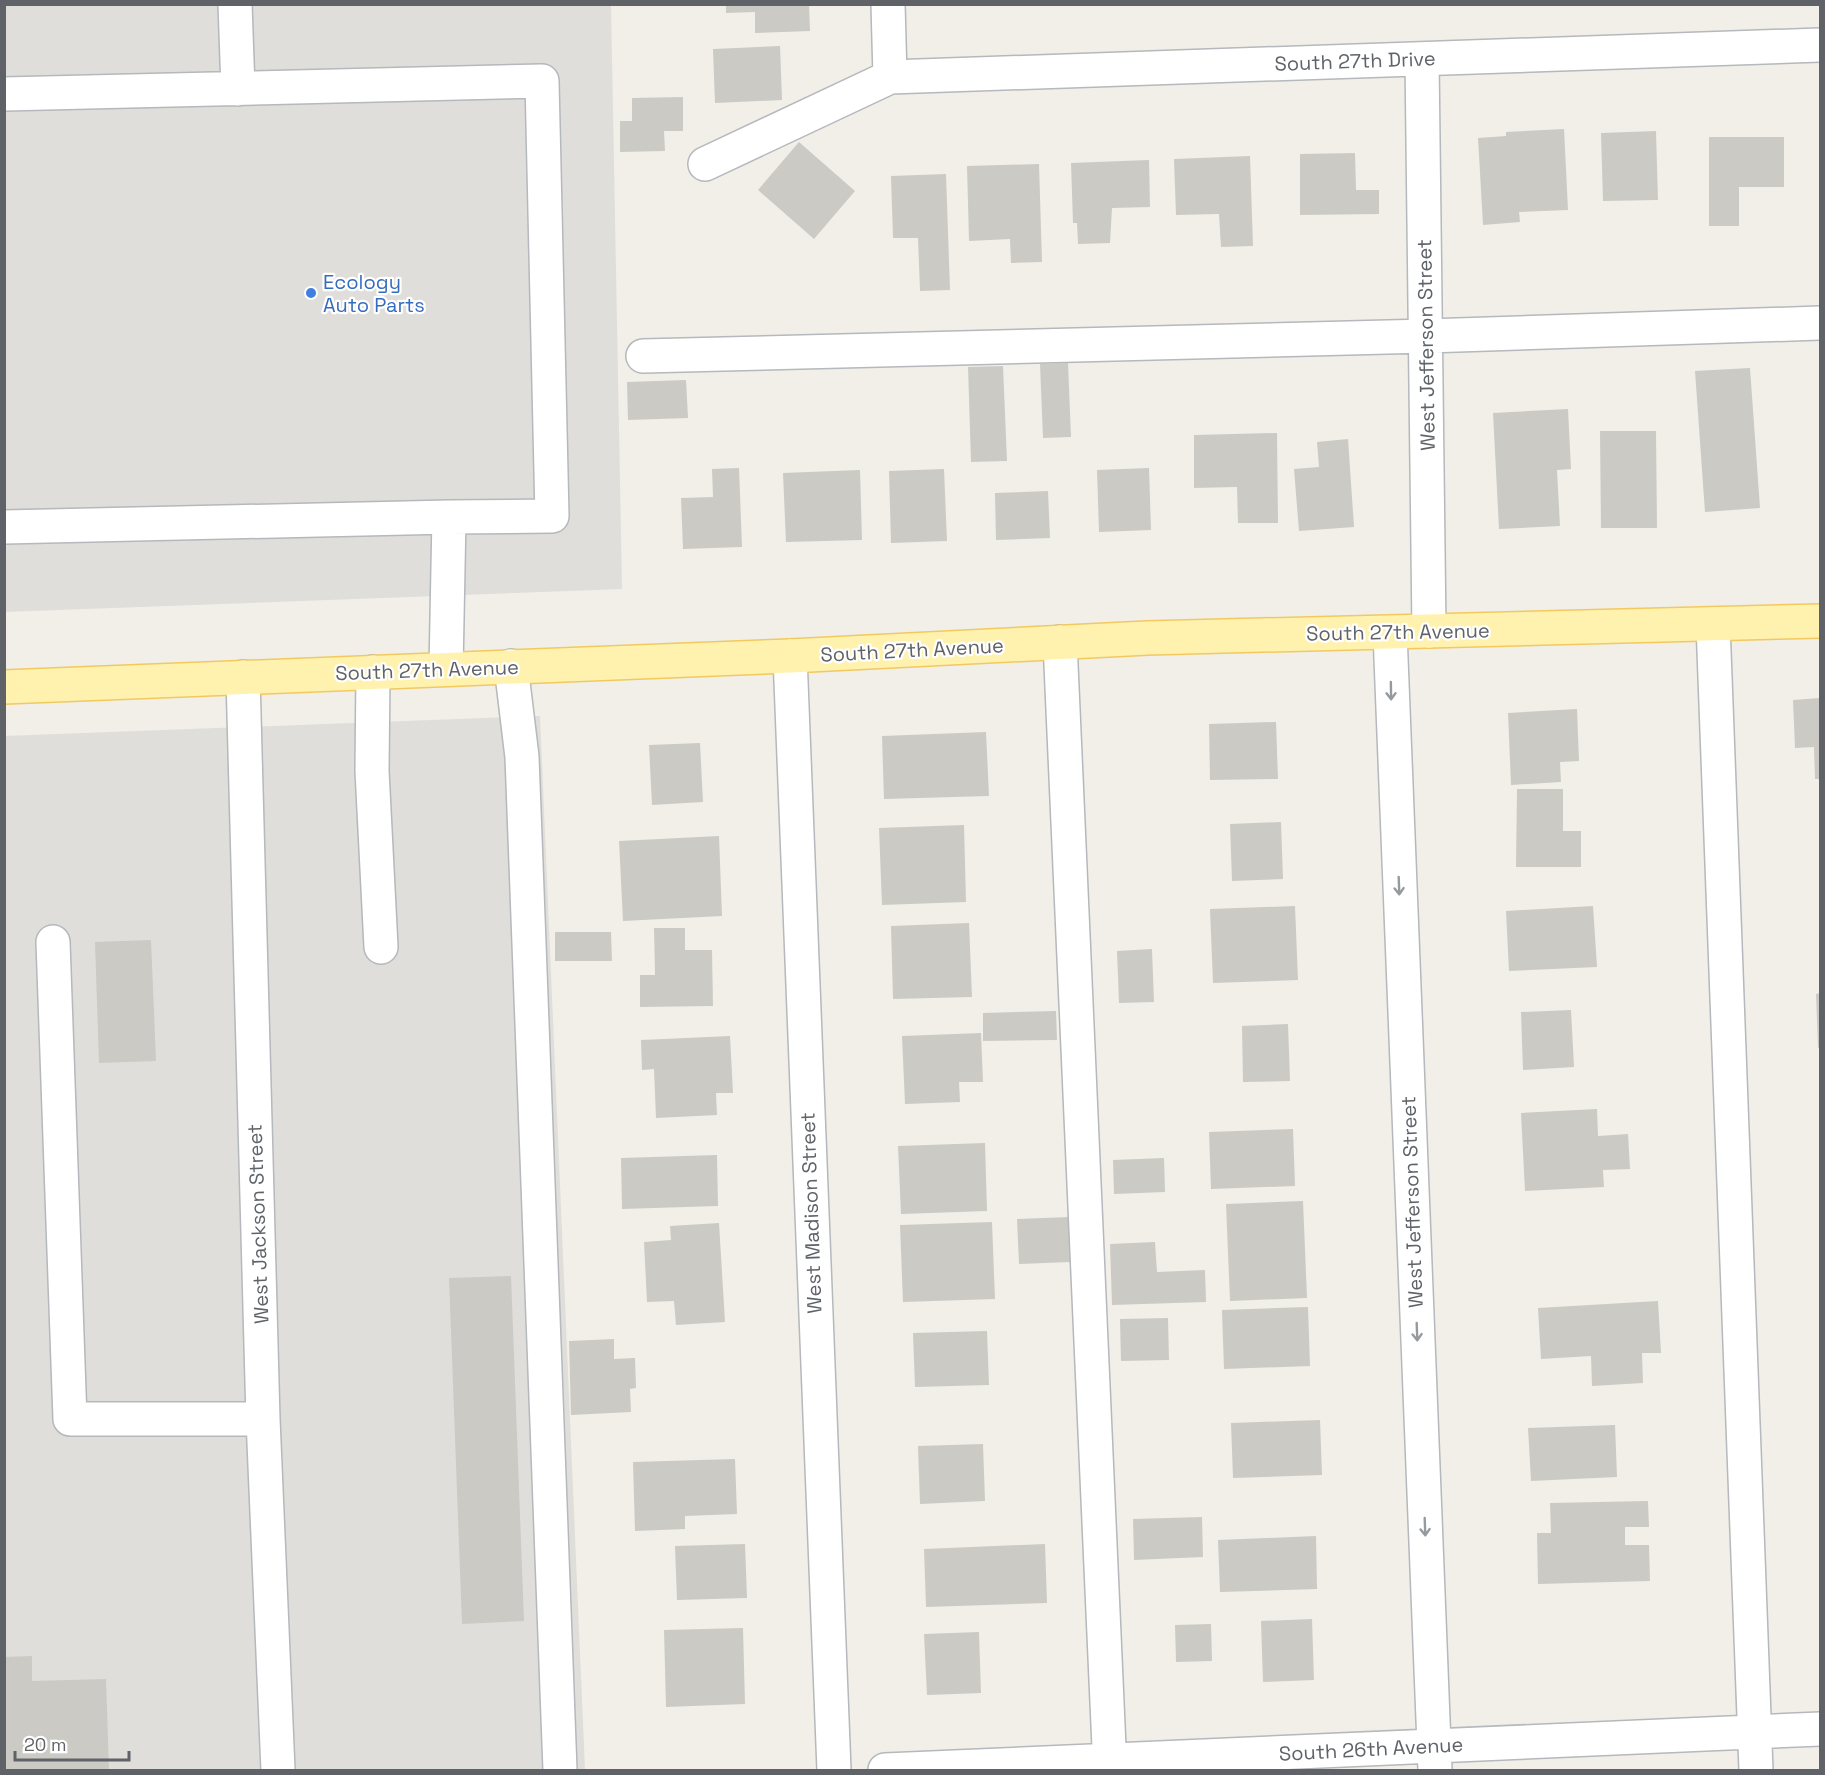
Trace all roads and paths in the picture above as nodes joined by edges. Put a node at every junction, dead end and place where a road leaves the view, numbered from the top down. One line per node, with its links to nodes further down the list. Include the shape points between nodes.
1 (235, 4): 6 (street)
2 (888, 4): 5 (street)
3 (1821, 45): 4 (street, South 27th Drive)
4 (1422, 59): 5 (street, South 27th Drive); 10 (street, West Jefferson Street)
5 (890, 77): 8 (street)
6 (238, 88): 7 (street); 12 (street, via 542,81 552,516)
7 (4, 94)
8 (705, 164)
9 (1821, 323): 10 (street)
10 (1427, 336): 11 (street); 16 (street, West Jefferson Street)
11 (643, 356)
12 (449, 518): 13 (street); 21 (street)
13 (4, 527)
14 (1821, 621): 15 (main road, South 27th Avenue)
15 (1713, 624): 16 (main road, South 27th Avenue); 29 (street)
16 (1430, 631): 17 (main road, South 27th Avenue)
17 (1390, 633): 18 (main road, South 27th Avenue); 30 (street, West Jefferson Street, one-way to 30)
18 (1060, 642): 19 (main road, South 27th Avenue); 31 (street)
19 (790, 656): 20 (main road, South 27th Avenue); 34 (street, West Madison Street)
20 (510, 666): 21 (main road, South 27th Avenue); 33 (street, via 522,757)
21 (446, 669): 22 (main road, South 27th Avenue)
22 (373, 672): 23 (main road, South 27th Avenue); 26 (street, via 372,771)
23 (243, 677): 24 (main road, South 27th Avenue); 27 (street, West Jackson Street)
24 (4, 687)
25 (53, 942): 27 (street, via 70,1419)
26 (381, 947)
27 (263, 1419): 32 (street, West Jackson Street)
28 (1821, 1729): 29 (street, South 26th Avenue)
29 (1754, 1732): 30 (street, South 26th Avenue); 36 (street)
30 (1435, 1758): 31 (street, South 26th Avenue)
31 (1109, 1766): 35 (street, South 26th Avenue)
32 (278, 1770)
33 (560, 1770)
34 (834, 1770)
35 (885, 1770)
36 (1756, 1770)

